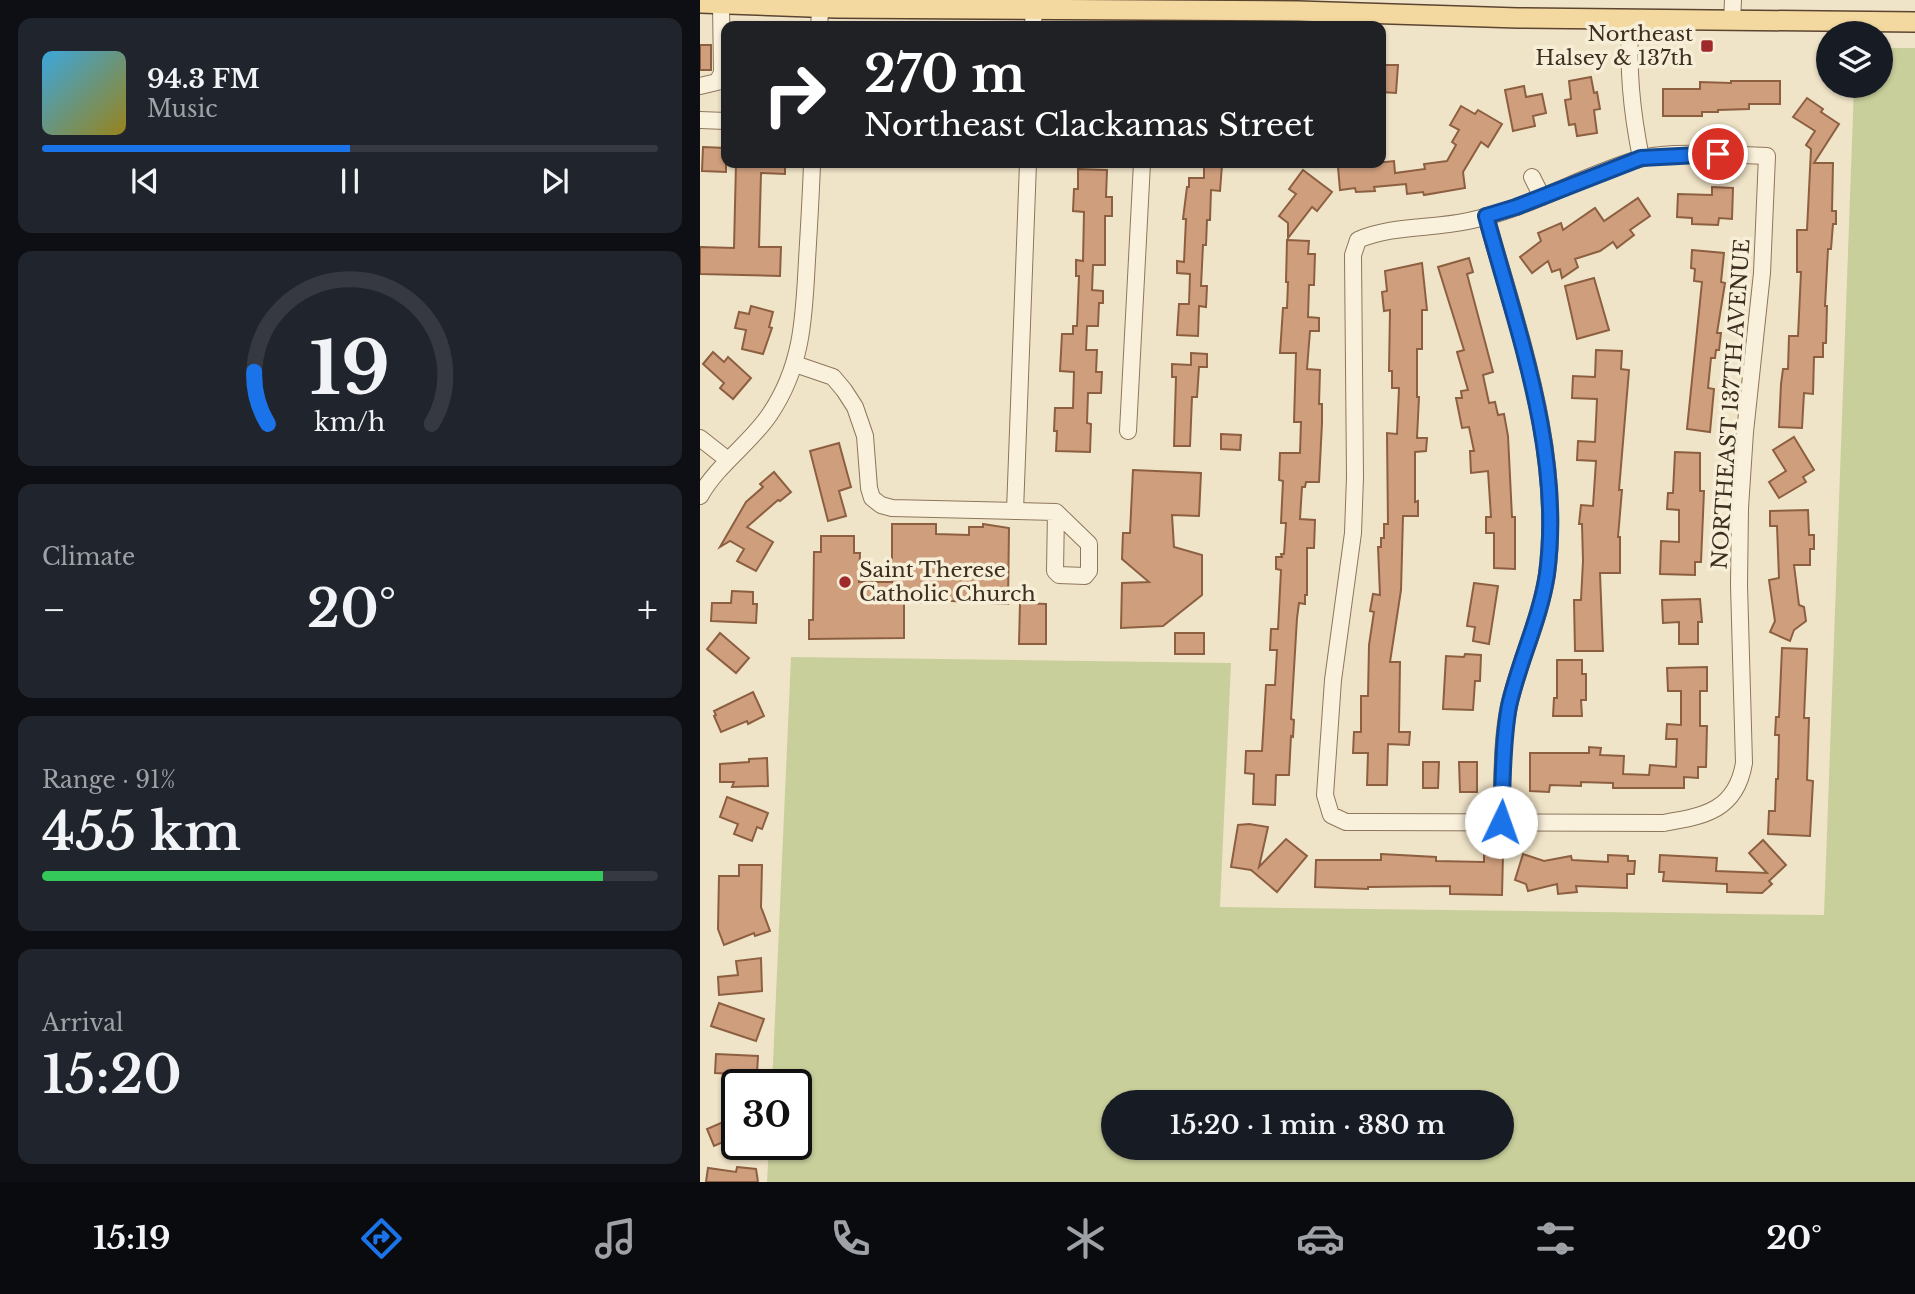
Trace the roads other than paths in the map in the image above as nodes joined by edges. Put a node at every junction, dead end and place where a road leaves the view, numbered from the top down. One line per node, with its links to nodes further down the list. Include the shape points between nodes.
1 (1733, 0): 10 (street)
2 (700, 3): 3 (main road)
3 (722, 4): 5 (main road); 11 (street)
4 (1298, 6): 7 (main road); 9 (main road)
5 (820, 11): 6 (main road)
6 (1033, 18): 7 (main road)
7 (1149, 18)
8 (1630, 19): 9 (main road); 10 (main road); 17 (street, via 1630,98)
9 (1370, 20)
10 (1732, 20): 12 (main road)
11 (722, 21)
12 (1915, 22)
13 (721, 75): 14 (street, via 717,82)
14 (700, 86)
15 (700, 120): 16 (street)
16 (721, 121)
17 (1641, 158): 22 (street); 31 (street, NORTHEAST 137TH AVENUE, via 1768,156 1741,508 1744,763 1736,790 1725,804 1683,820)
18 (812, 168): 24 (street, via 804,317)
19 (1028, 168): 29 (street)
20 (1142, 168): 25 (street)
21 (1532, 177): 22 (street)
22 (1542, 197): 23 (street)
23 (1486, 216): 31 (street, via 1535,395 1548,493 1547,573 1510,704); 31 (street, via 1385,231 1358,240 1353,255 1353,522 1333,680 1325,795 1331,815 1346,822)
24 (795, 364): 27 (street, via 769,415); 29 (street, via 833,377 855,407 865,436 869,488 881,505)
25 (1128, 431)
26 (700, 438): 27 (street)
27 (728, 460): 28 (street)
28 (700, 496)
29 (1015, 511): 30 (street)
30 (1056, 512)
31 (1501, 822)

